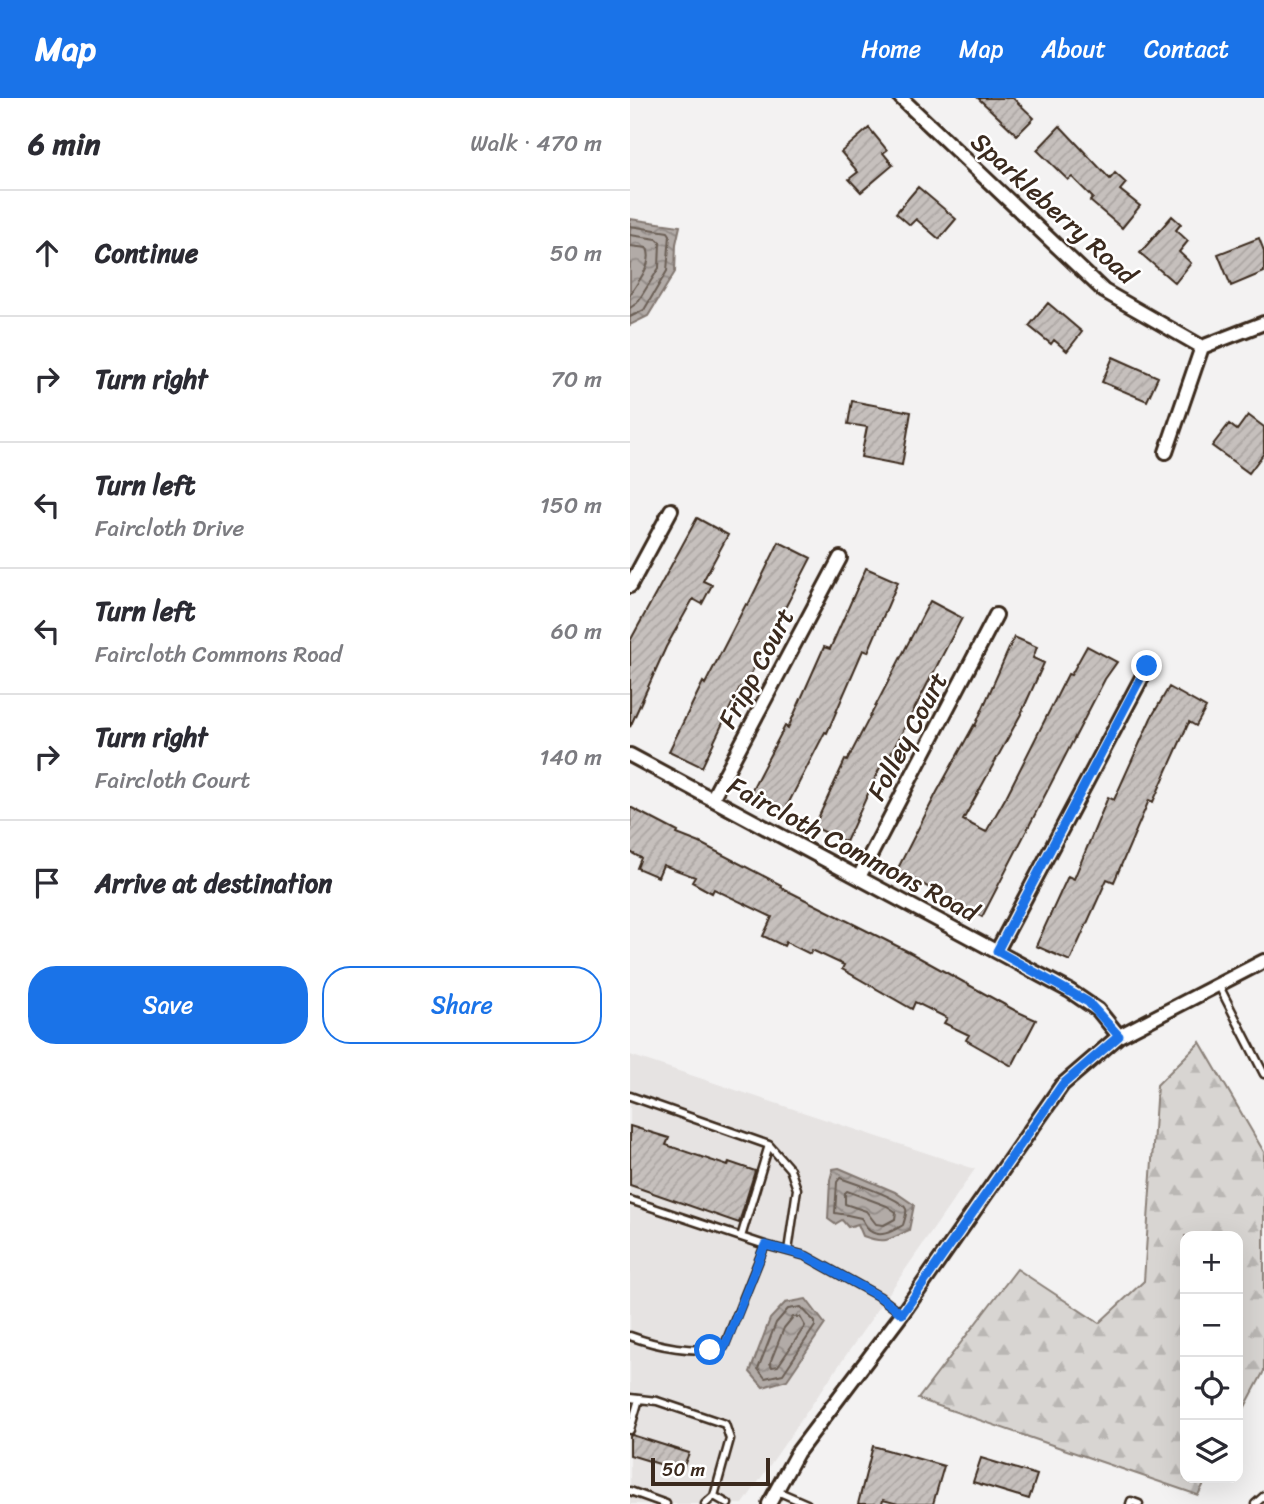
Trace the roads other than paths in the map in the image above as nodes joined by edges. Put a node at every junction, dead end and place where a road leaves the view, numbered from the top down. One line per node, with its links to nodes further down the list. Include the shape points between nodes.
1 (901, 98): 3 (street, Sparkleberry Road, via 1104,291)
2 (1264, 323): 3 (street)
3 (1202, 347): 4 (street)
4 (1166, 452)
5 (671, 510): 7 (street)
6 (840, 558): 11 (street, Fripp Court)
7 (630, 586)
8 (996, 615): 12 (street, Folley Court)
9 (1147, 666): 13 (street)
10 (630, 755): 11 (street, Faircloth Commons Road)
11 (712, 799): 12 (street, Faircloth Commons Road)
12 (859, 877): 13 (street, Faircloth Commons Road)
13 (997, 951): 16 (street, Faircloth Commons Road, via 1088,1002)
14 (1264, 961): 15 (street)
15 (1218, 984): 16 (street); 17 (lane)
16 (1119, 1036): 24 (street, via 1062,1085)
17 (1264, 1074)
18 (630, 1096): 19 (lane)
19 (769, 1145): 21 (lane); 23 (lane, via 790,1169 797,1189)
20 (630, 1200): 21 (lane)
21 (741, 1237): 22 (lane)
22 (765, 1245): 23 (lane); 25 (lane, via 724,1348 648,1343)
23 (788, 1251): 24 (lane, via 817,1262)
24 (902, 1314): 30 (street, via 797,1452)
25 (630, 1336)
26 (630, 1398): 27 (lane)
27 (639, 1399): 28 (lane); 31 (lane, via 725,1424 730,1438)
28 (630, 1430)
29 (630, 1491): 33 (lane)
30 (776, 1491): 36 (street); 37 (lane)
31 (714, 1496): 34 (lane); 35 (lane)
32 (1264, 1496): 40 (lane)
33 (666, 1504)
34 (705, 1504)
35 (728, 1504)
36 (769, 1504)
37 (807, 1504)
38 (1130, 1504): 39 (lane)
39 (1139, 1504)
40 (1255, 1504)

